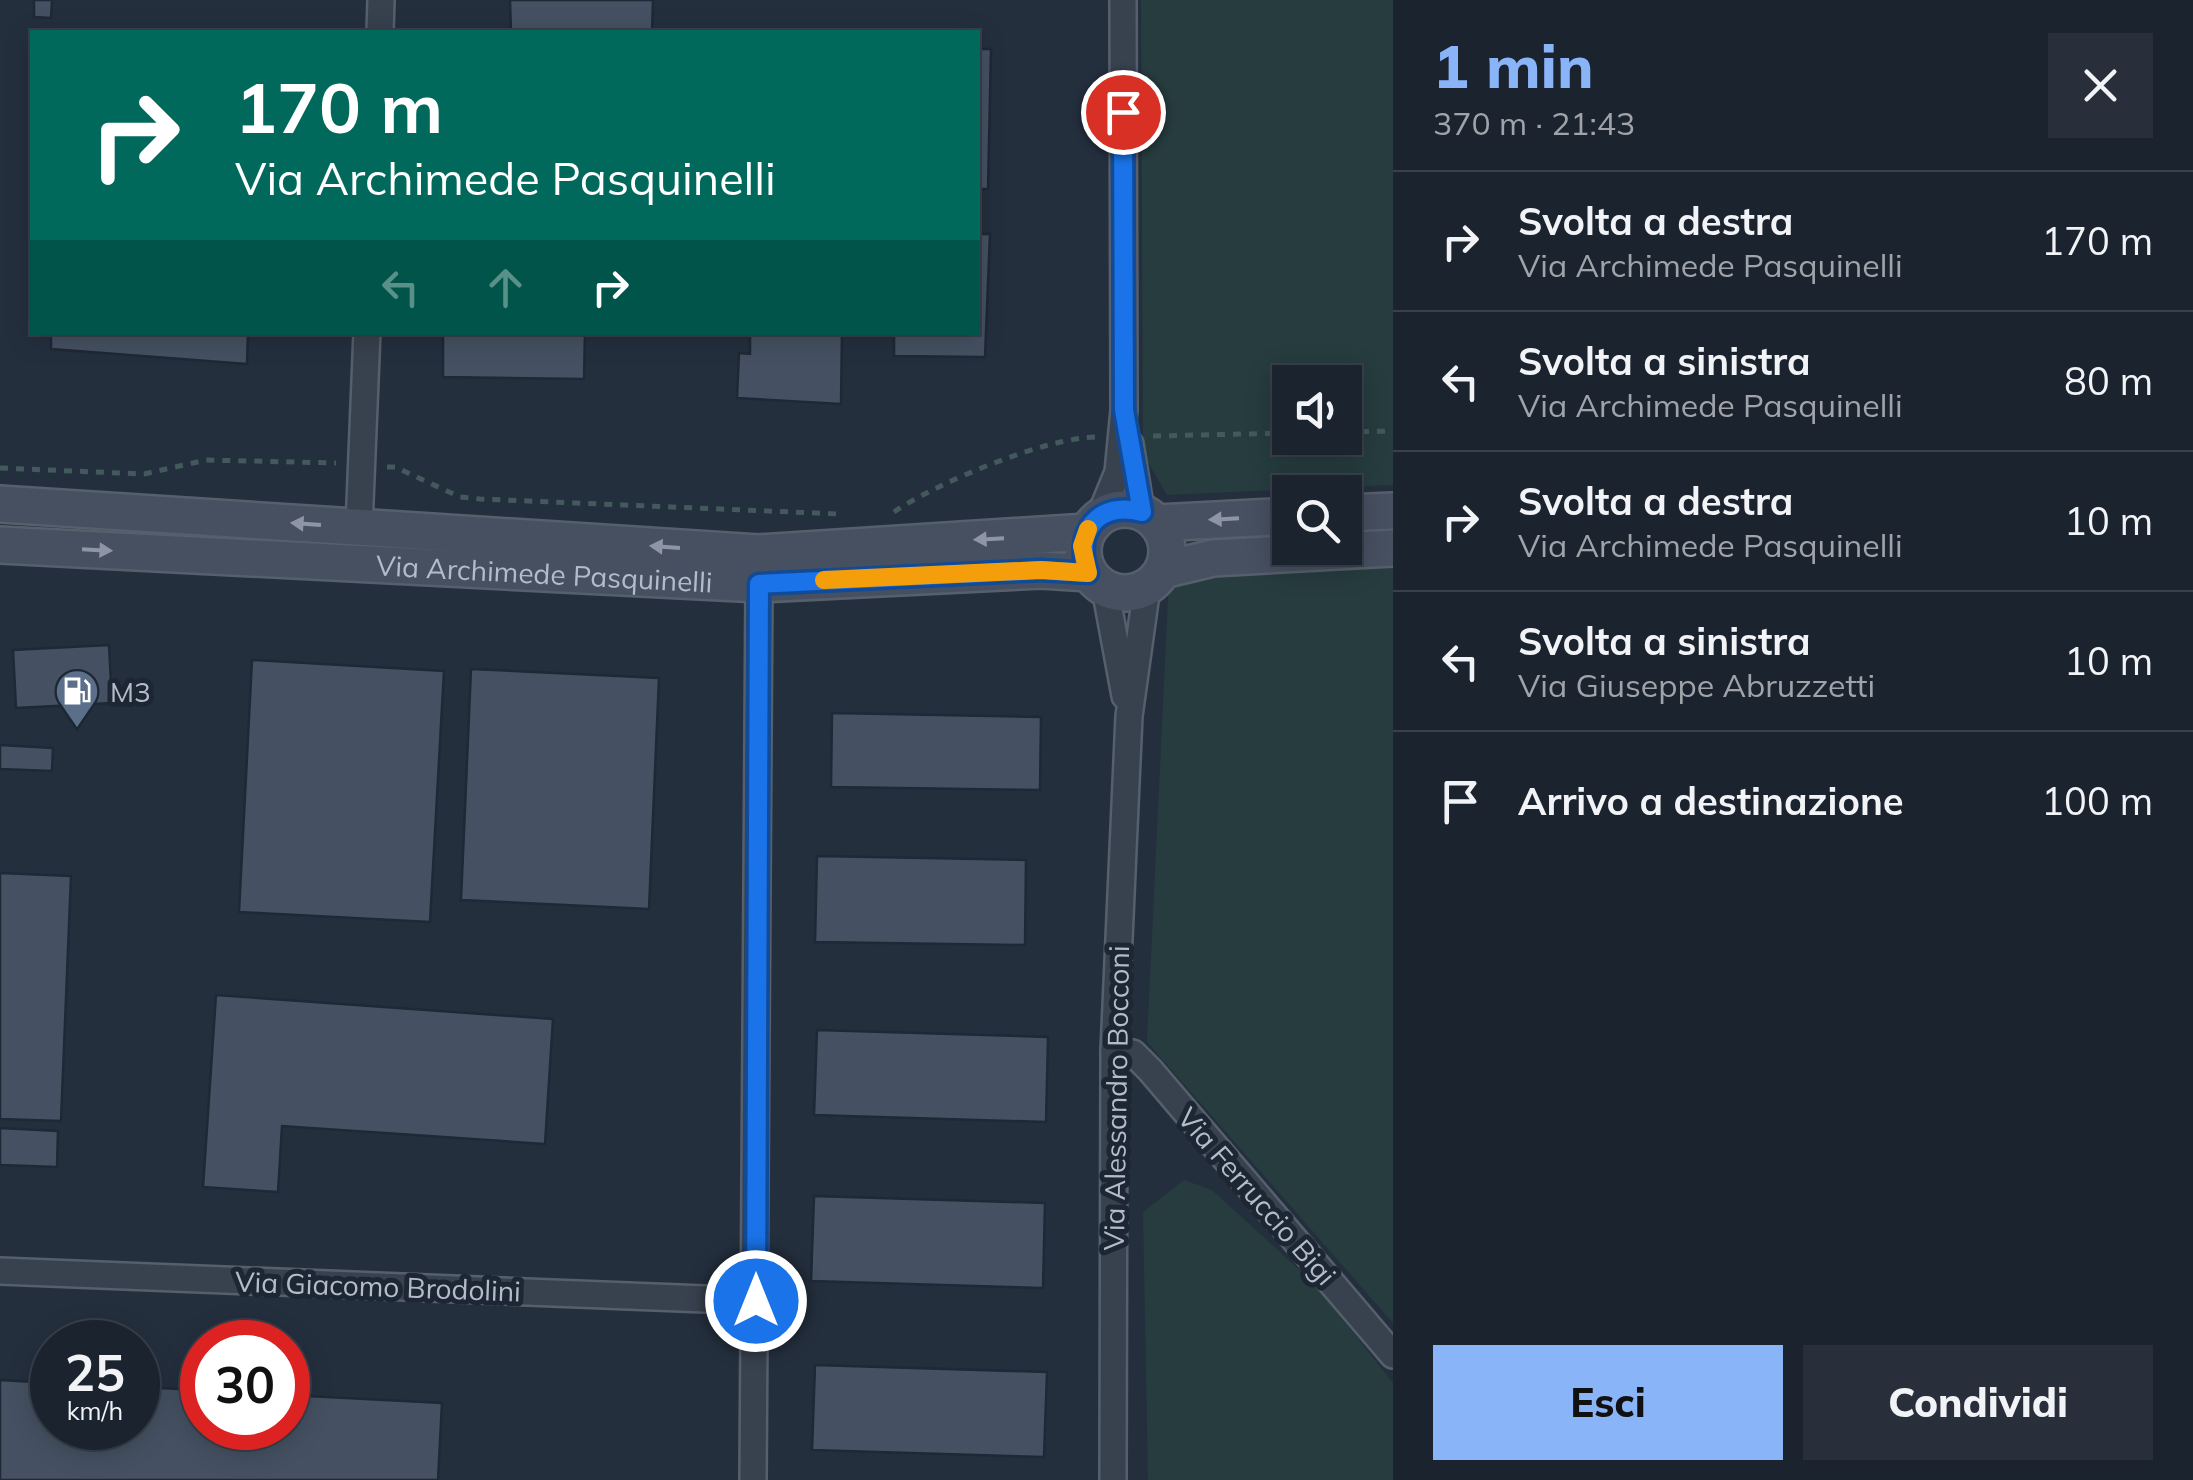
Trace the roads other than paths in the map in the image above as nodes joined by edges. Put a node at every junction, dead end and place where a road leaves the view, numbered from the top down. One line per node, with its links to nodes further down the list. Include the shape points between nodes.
1 (381, 0): 3 (street)
2 (1123, 0): 5 (street)
3 (380, 30)
4 (367, 335): 12 (street)
5 (1125, 436): 10 (street); 11 (street, via 1118,472)
6 (0, 504): 12 (main road, Via Archimede Pasquinelli, one-way to 6)
7 (1393, 511): 8 (main road)
8 (1362, 512)
9 (1272, 516): 10 (main road, Via Archimede Pasquinelli, one-way to 10)
10 (1150, 517): 11 (main road, Via Archimede Pasquinelli, via 1113,509); 15 (main road, via 1167,546)
11 (1094, 524): 12 (main road, Via Archimede Pasquinelli, one-way to 12, via 758,553); 16 (main road, via 1082,546)
12 (359, 527)
13 (0, 545): 17 (main road, Via Archimede Pasquinelli, one-way to 17)
14 (1393, 548): 15 (main road, Via Archimede Pasquinelli, via 1214,558)
15 (1155, 578): 16 (main road, Via Archimede Pasquinelli, via 1126,593); 18 (street, Via Alessandro Bocconi)
16 (1096, 581): 17 (main road, Via Archimede Pasquinelli, via 1041,570); 18 (street, Via Alessandro Bocconi)
17 (759, 584): 21 (street)
18 (1129, 716): 19 (street, Via Alessandro Bocconi)
19 (1114, 1050): 22 (street, Via Ferruccio Bigi, via 1133,1053 1150,1070); 24 (street, Via Alessandro Bocconi)
20 (0, 1271): 21 (street, Via Giacomo Brodolini)
21 (756, 1301): 23 (street)
22 (1393, 1354)
23 (753, 1480)
24 (1112, 1480)

